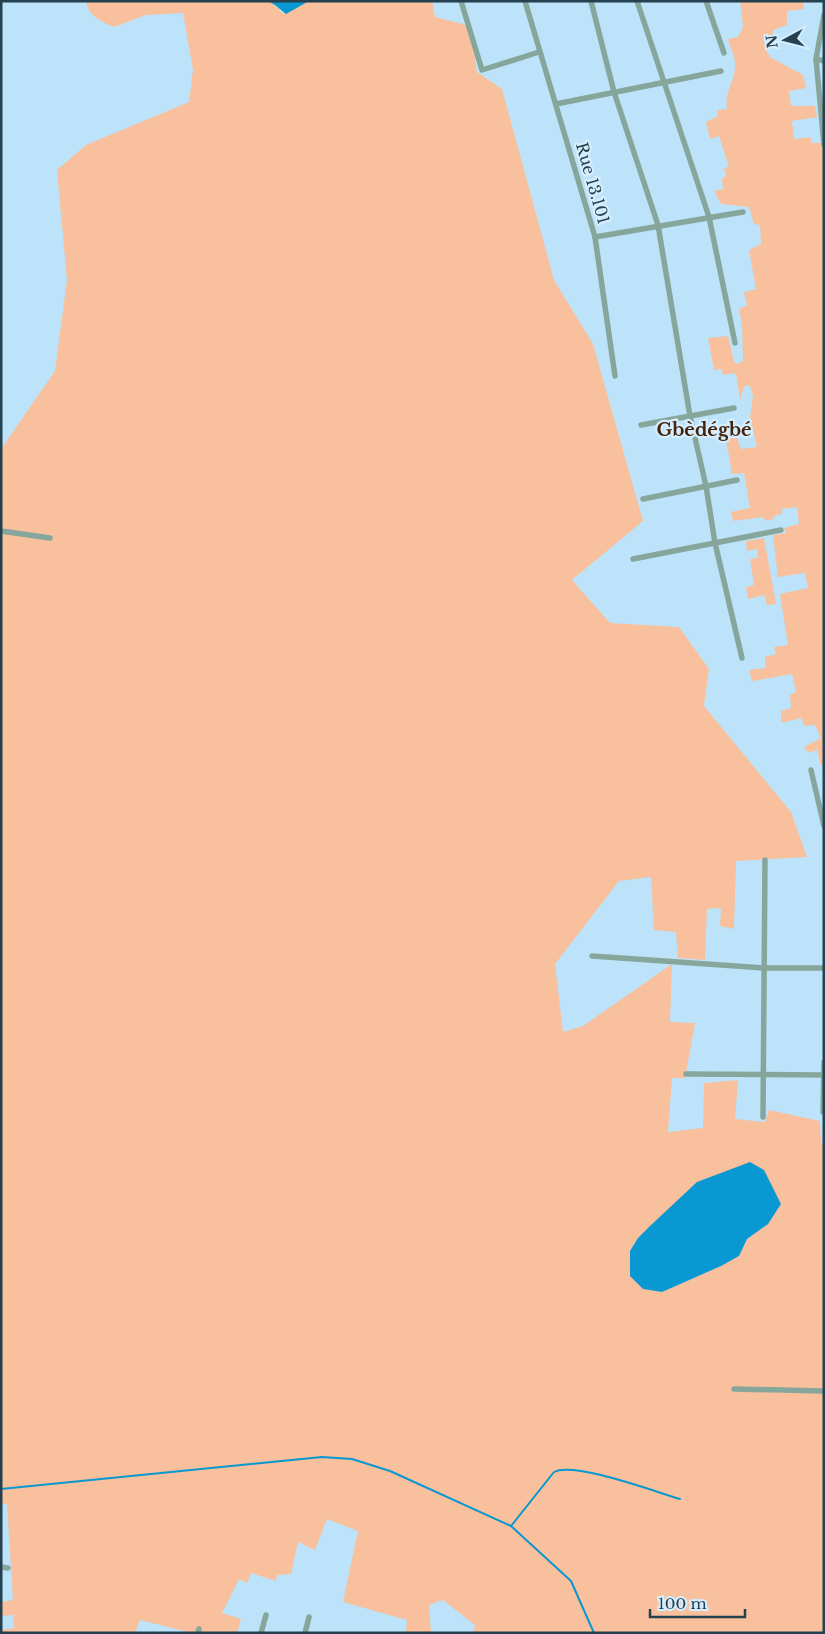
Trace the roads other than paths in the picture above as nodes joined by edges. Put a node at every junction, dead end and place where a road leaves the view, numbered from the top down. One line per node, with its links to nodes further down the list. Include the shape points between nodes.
1 (461, 1): 8 (street, via 482,70)
2 (524, 1): 8 (street, Rue 13.101)
3 (591, 1): 14 (street)
4 (638, 1): 13 (street)
5 (706, 1): 9 (street)
6 (824, 15): 7 (street)
7 (823, 23): 10 (street)
8 (539, 52): 15 (street, Rue 13.101)
9 (724, 52)
10 (816, 59): 11 (street); 16 (street)
11 (824, 61)
12 (721, 71): 13 (street)
13 (663, 83): 14 (street); 18 (street)
14 (614, 92): 15 (street); 19 (street)
15 (556, 104): 20 (street, Rue 13.101)
16 (824, 145)
17 (743, 212): 18 (street)
18 (709, 217): 19 (street); 21 (street)
19 (658, 225): 20 (street); 24 (street)
20 (595, 237): 22 (street, Rue 13.101)
21 (735, 342)
22 (615, 376)
23 (734, 408): 24 (street)
24 (690, 416): 25 (street); 27 (street)
25 (641, 424)
26 (737, 480): 27 (street)
27 (706, 486): 28 (street); 32 (street)
28 (643, 499)
29 (781, 530): 32 (street)
30 (1, 531): 31 (street)
31 (50, 538)
32 (715, 543): 33 (street); 34 (street)
33 (634, 559)
34 (742, 658)
35 (812, 770): 36 (street)
36 (824, 826)
37 (765, 860): 39 (street)
38 (592, 956): 39 (street)
39 (764, 968): 40 (street); 43 (street)
40 (824, 968)
41 (824, 1062): 44 (street)
42 (686, 1074): 43 (street)
43 (763, 1074): 44 (street); 46 (street)
44 (824, 1074): 45 (street)
45 (823, 1112)
46 (763, 1117)
47 (734, 1389): 48 (street)
48 (824, 1391)
49 (266, 1615): 51 (street)
50 (309, 1617): 52 (street)
51 (261, 1633)
52 (305, 1633)

